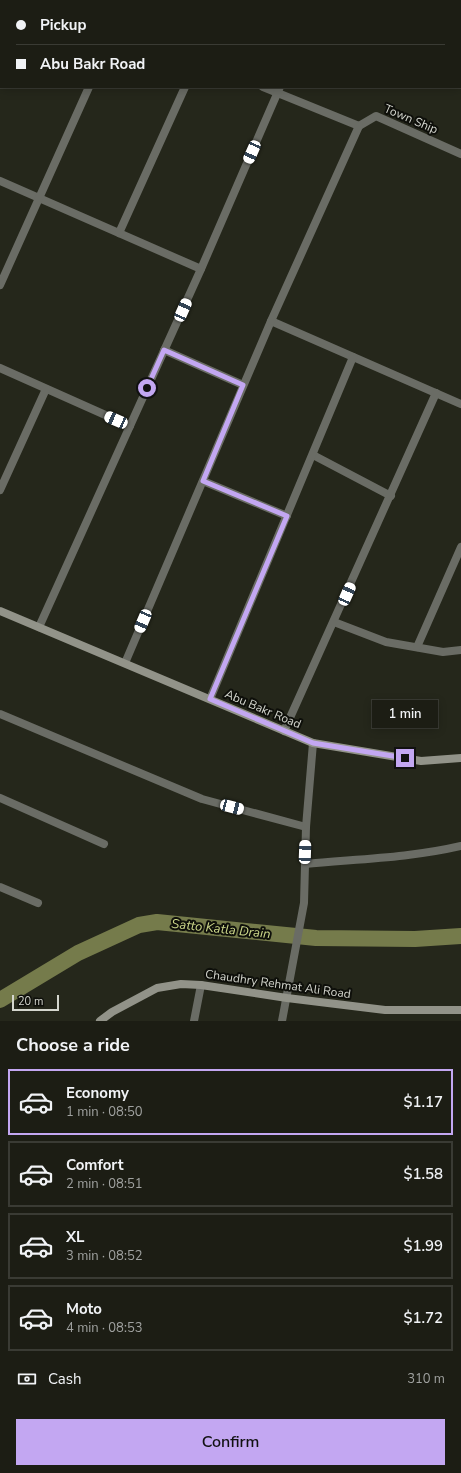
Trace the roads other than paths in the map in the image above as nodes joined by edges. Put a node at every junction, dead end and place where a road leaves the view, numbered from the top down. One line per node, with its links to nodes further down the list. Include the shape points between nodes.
1 (89, 88): 8 (street)
2 (185, 88): 9 (street)
3 (268, 88): 4 (street)
4 (279, 90): 5 (street); 10 (street)
5 (360, 126): 6 (street, Town Ship, via 376,116); 12 (street)
6 (461, 154)
7 (0, 181): 8 (street)
8 (39, 198): 9 (street); 11 (street)
9 (119, 233): 10 (street)
10 (201, 269): 13 (street)
11 (0, 285)
12 (271, 321): 14 (street); 16 (street)
13 (164, 350): 16 (street); 20 (street)
14 (353, 357): 18 (street); 21 (street)
15 (0, 368): 17 (street)
16 (243, 385): 22 (street)
17 (46, 389): 20 (street); 23 (street)
18 (436, 393): 19 (street); 24 (street)
19 (461, 404)
20 (130, 426): 29 (street)
21 (312, 454): 24 (street); 25 (street)
22 (203, 481): 25 (street); 32 (street)
23 (0, 490)
24 (391, 496): 28 (street)
25 (287, 516): 33 (street)
26 (461, 547): 30 (street)
27 (0, 611): 29 (street, Abu Bakr Road)
28 (334, 622): 30 (street, via 386,642); 35 (street)
29 (39, 627): 32 (street, Abu Bakr Road)
30 (417, 647): 31 (street, via 443,652)
31 (461, 650)
32 (125, 663): 33 (street, Abu Bakr Road)
33 (210, 699): 35 (street, Abu Bakr Road)
34 (0, 714): 39 (street, via 202,799)
35 (284, 731): 36 (street, Abu Bakr Road)
36 (313, 743): 37 (street, Abu Bakr Road, via 421,761); 39 (street)
37 (461, 758)
38 (0, 798): 40 (street)
39 (306, 827): 42 (street)
40 (104, 844)
41 (461, 846): 42 (street, via 408,855)
42 (305, 864): 46 (street, via 304,903)
43 (0, 887): 44 (street)
44 (38, 903)
45 (201, 985): 46 (street, Chaudhry Rehmat Ali Road); 48 (street, Chaudhry Rehmat Ali Road, via 181,984 157,988); 49 (street)
46 (287, 998): 47 (street, Chaudhry Rehmat Ali Road, via 385,1010); 50 (street)
47 (461, 1010)
48 (100, 1021)
49 (194, 1021)
50 (282, 1021)

